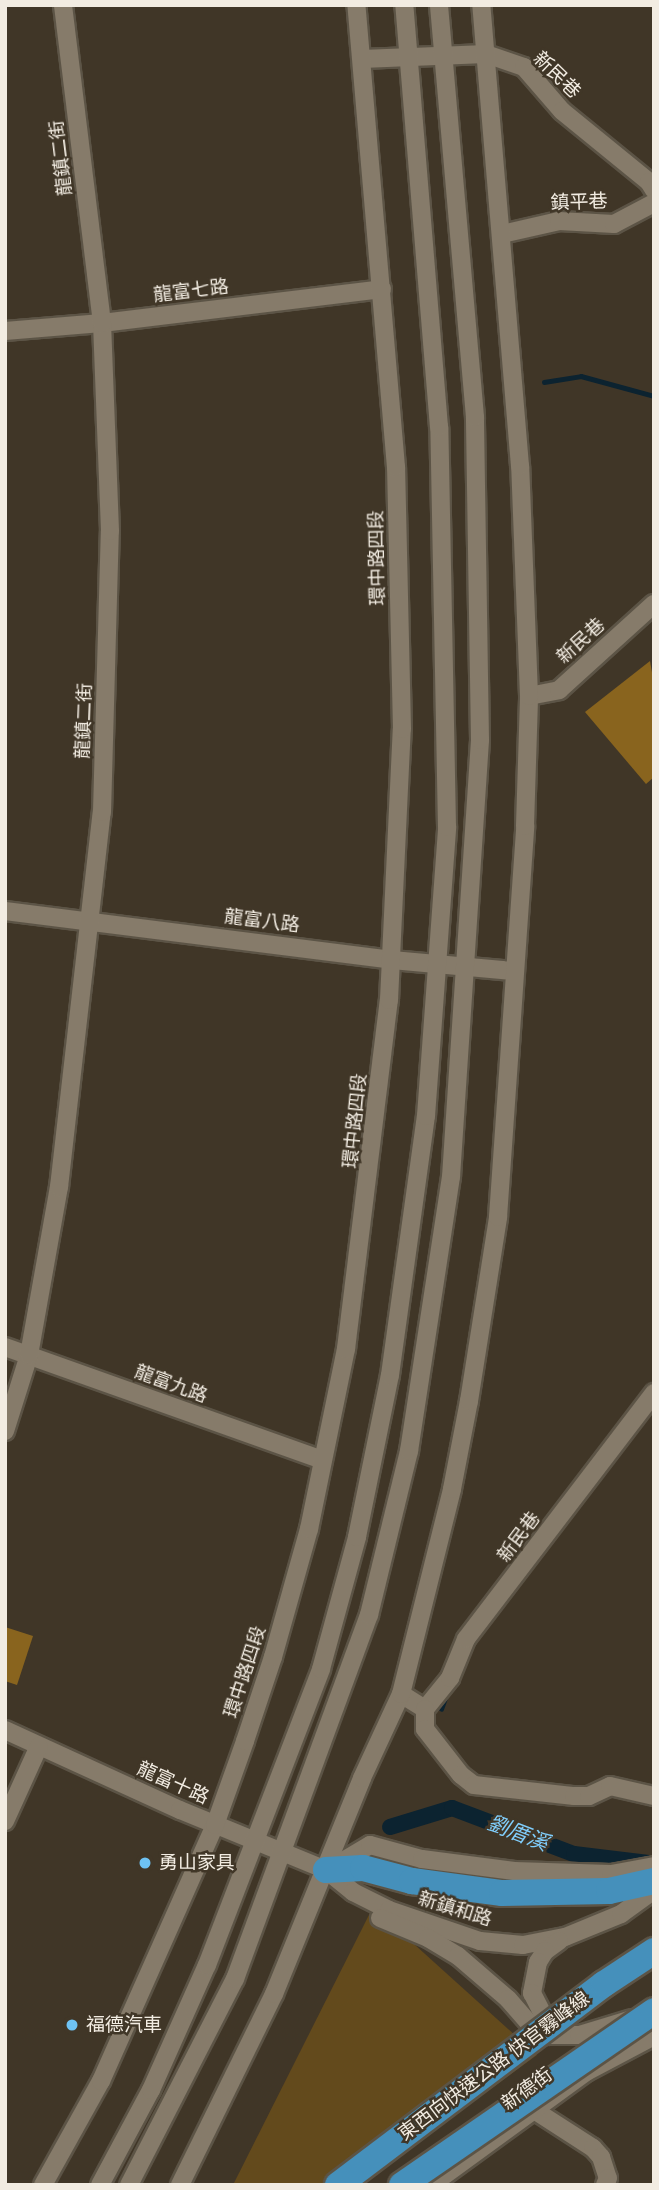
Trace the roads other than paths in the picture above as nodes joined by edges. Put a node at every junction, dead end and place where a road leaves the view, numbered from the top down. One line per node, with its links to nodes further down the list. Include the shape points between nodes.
1 (63, 5): 14 (street, 龍鎮二街)
2 (356, 5): 9 (street, 環中路四段)
3 (404, 5): 8 (street)
4 (439, 5): 7 (street)
5 (481, 5): 6 (street)
6 (486, 54): 7 (street, 新民巷); 10 (street, 新民巷, via 524,67 562,111); 12 (street)
7 (445, 55): 8 (street, 新民巷); 22 (street, via 475,431 480,740)
8 (409, 57): 9 (street, 新民巷); 21 (street, via 439,426 447,827)
9 (362, 59): 13 (street, 環中路四段)
10 (654, 190)
11 (654, 203): 12 (street, 鎮平巷, via 614,224 559,221)
12 (502, 234): 17 (street, via 520,466)
13 (382, 289): 14 (street, 龍富七路); 20 (street, 環中路四段, via 396,467 402,715)
14 (102, 323): 15 (street, 龍富七路); 19 (street, 龍鎮二街, via 109,545 102,812)
15 (5, 331)
16 (654, 604): 17 (street, 新民巷, via 559,690)
17 (528, 695): 23 (street, via 525,826)
18 (5, 911): 19 (street, 龍富八路)
19 (92, 920): 20 (street, 龍富八路); 25 (street, 龍鎮二街, via 59,1187)
20 (392, 960): 21 (street, 龍富八路); 28 (street, 環中路四段, via 346,1349)
21 (437, 965): 22 (street, 龍富八路); 36 (street, via 426,1116 392,1361 357,1537 321,1670)
22 (467, 966): 23 (street, 龍富八路); 37 (street, via 451,1177 409,1451 369,1615)
23 (514, 971): 29 (street, via 498,1217 452,1489)
24 (5, 1347): 25 (street, 龍富九路)
25 (29, 1355): 27 (street, 龍鎮二街); 28 (street, 龍富九路)
26 (654, 1392): 30 (street, 新民巷, via 466,1639 450,1678)
27 (5, 1431)
28 (323, 1460): 35 (street, 環中路四段, via 273,1657)
29 (401, 1694): 30 (street); 39 (street)
30 (425, 1709): 33 (street, via 425,1729 474,1785 574,1796 589,1796 610,1786)
31 (5, 1730): 32 (street, 龍富十路)
32 (39, 1746): 34 (street); 35 (street, 龍富十路)
33 (654, 1796)
34 (5, 1821)
35 (215, 1825): 36 (street, 龍富十路); 48 (street, 環中路四段, via 101,2081)
36 (253, 1841): 37 (street, 龍富十路); 49 (street, via 190,2003 151,2090)
37 (283, 1853): 39 (street, 龍富十路); 50 (street, via 234,1979)
38 (654, 1866): 39 (street, via 611,1874 514,1871 422,1859 370,1845)
39 (327, 1870): 40 (highway, via 363,1868 412,1881 502,1893 609,1891); 42 (street, 新鎮和路, via 353,1892 448,1932 503,1945); 45 (street, via 351,1902 457,1956 508,1999 533,2028 560,2037); 51 (street, via 274,1994)
40 (654, 1881)
41 (654, 1890): 42 (street, 新鎮和路, via 621,1914)
42 (565, 1937): 45 (street, via 538,1962 532,1993 546,2021)
43 (654, 1951): 52 (highway, 東西向快速公路 快官霧峰線, bridge)
44 (654, 2012): 45 (street); 53 (highway, bridge)
45 (579, 2035)
46 (654, 2036): 47 (street, 新德街, via 586,2072)
47 (534, 2110): 54 (street, 新德街); 55 (street, via 593,2148 608,2178)
48 (43, 2185)
49 (100, 2185)
50 (129, 2185)
51 (180, 2185)
52 (338, 2185)
53 (402, 2185)
54 (431, 2185)
55 (605, 2185)

